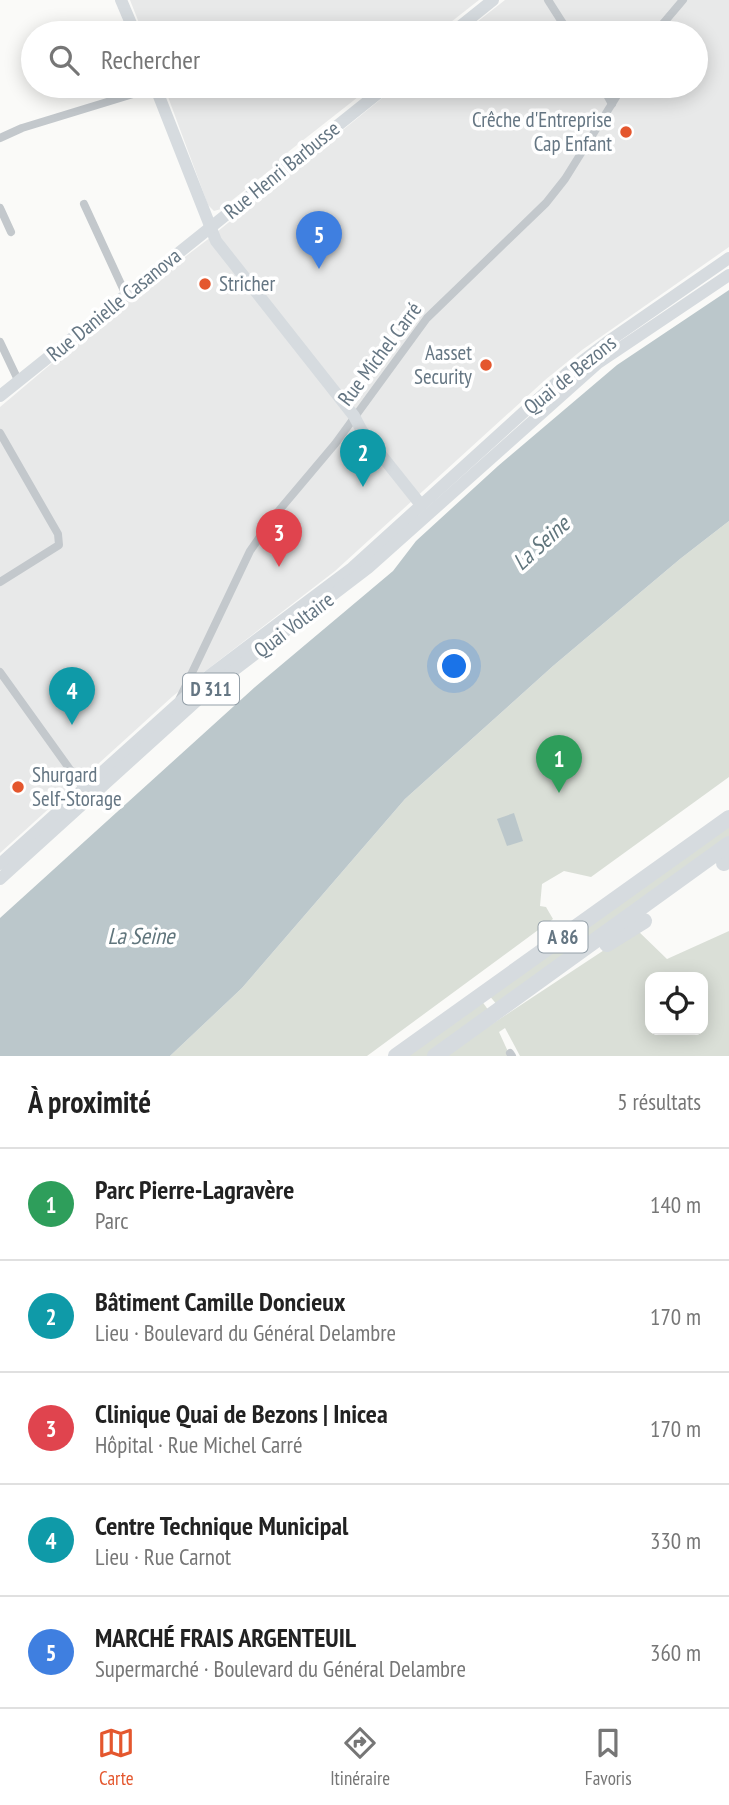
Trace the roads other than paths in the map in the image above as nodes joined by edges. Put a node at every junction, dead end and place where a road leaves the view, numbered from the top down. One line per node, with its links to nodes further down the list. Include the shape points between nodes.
1 (121, 0): 5 (main road)
2 (493, 0): 6 (main road)
3 (548, 0): 7 (street)
4 (683, 0): 8 (street)
5 (130, 21)
6 (467, 21)
7 (561, 21)
8 (665, 21)
9 (117, 98): 15 (street)
10 (160, 98): 18 (main road)
11 (372, 98): 18 (main road, Rue Henri Barbusse)
12 (609, 98): 14 (street)
13 (616, 98): 14 (street, Rue Michel Carré)
14 (612, 104): 26 (street, Rue Michel Carré, via 546,203 427,318)
15 (0, 138)
16 (84, 204): 22 (street)
17 (0, 208): 19 (street)
18 (209, 228): 22 (main road, Rue Danielle Casanova); 26 (main road)
19 (11, 232)
20 (729, 258): 28 (main road, Quai de Bezons / D 311, via 568,372)
21 (729, 275): 28 (main road, Quai de Bezons / D 311, via 598,363 448,496)
22 (126, 295): 24 (main road, Rue Danielle Casanova)
23 (0, 342): 24 (street)
24 (19, 382): 25 (main road, Rue Danielle Casanova)
25 (0, 396)
26 (355, 416): 28 (main road, via 362,431); 31 (street, Rue Michel Carré, via 250,551)
27 (0, 433): 29 (street, via 58,534 59,545)
28 (426, 509): 31 (main road, Quai Voltaire / D 311); 36 (main road, Quai Voltaire / D 311, via 415,525 358,576 212,687)
29 (0, 582)
30 (0, 672): 32 (street)
31 (177, 705): 32 (main road, Quai Voltaire / D 311)
32 (84, 789): 35 (main road, Quai Voltaire / D 311)
33 (729, 817): 39 (highway, A 86)
34 (729, 844): 38 (highway, A 86)
35 (0, 864)
36 (0, 879)
37 (644, 921): 38 (highway, via 562,973)
38 (554, 971): 40 (highway, A 86)
39 (396, 1056)
40 (435, 1056)

